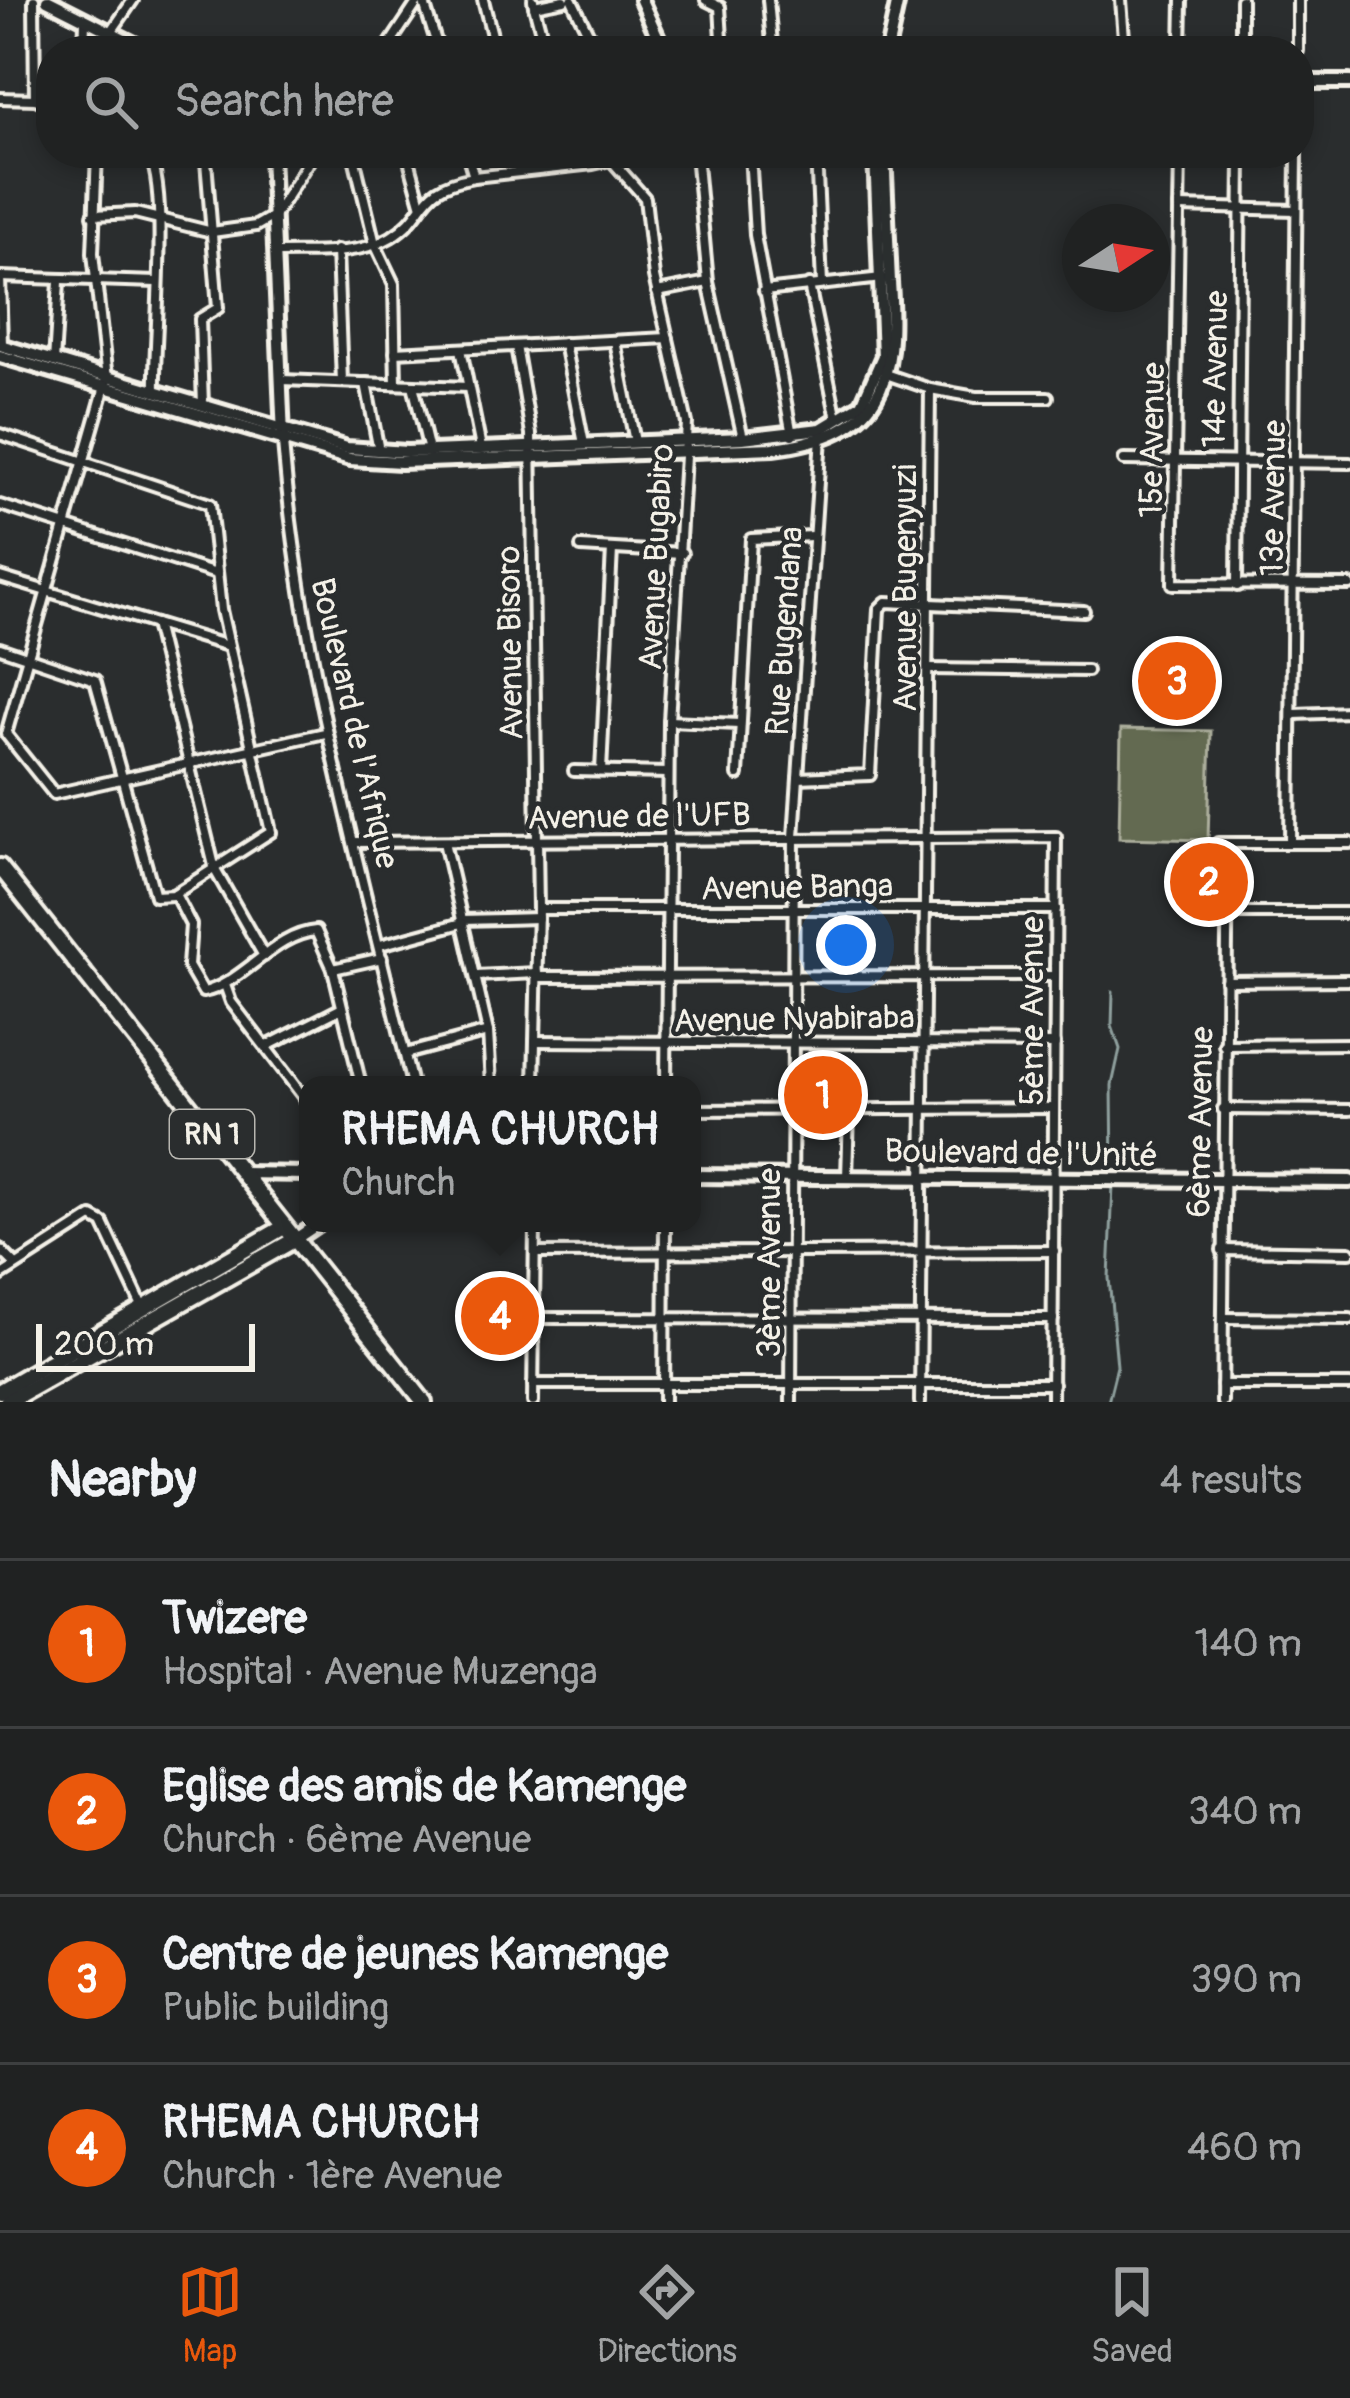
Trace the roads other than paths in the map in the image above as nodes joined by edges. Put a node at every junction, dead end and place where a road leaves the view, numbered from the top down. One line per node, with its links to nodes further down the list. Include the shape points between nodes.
1 (34, 0): 36 (street)
2 (47, 0): 16 (street)
3 (133, 0): 17 (street)
4 (421, 0): 20 (street); 21 (street)
5 (483, 0): 22 (street)
6 (568, 0): 15 (street); 24 (street)
7 (641, 0): 25 (street)
8 (706, 0): 26 (street, via 720,7)
9 (768, 0): 27 (street)
10 (898, 0): 28 (street)
11 (1121, 0): 29 (street)
12 (1182, 0): 30 (street)
13 (1241, 0): 31 (street)
14 (1298, 0): 32 (street)
15 (533, 3): 23 (street)
16 (86, 19): 17 (street); 18 (street)
17 (111, 32): 19 (street)
18 (85, 36)
19 (119, 36)
20 (396, 36)
21 (434, 36)
22 (492, 36)
23 (542, 36)
24 (588, 36)
25 (657, 36)
26 (722, 36)
27 (771, 36)
28 (890, 36)
29 (1124, 36)
30 (1181, 36)
31 (1241, 36)
32 (1298, 36)
33 (1314, 82): 34 (street)
34 (1350, 82)
35 (0, 98): 36 (street)
36 (35, 99)
37 (96, 168): 59 (street)
38 (152, 168): 61 (street)
39 (207, 168): 62 (street)
40 (272, 168): 60 (street, Boulevard de l'Afrique)
41 (305, 168): 60 (street)
42 (357, 168): 63 (street)
43 (411, 168): 55 (street)
44 (471, 168): 54 (street)
45 (534, 168): 54 (street)
46 (618, 168): 75 (street, Avenue Bugabiro, via 645,198)
47 (697, 168): 71 (street)
48 (752, 168): 74 (street)
49 (817, 168): 72 (street)
50 (881, 168): 67 (street)
51 (1179, 168): 56 (street, 15e Avenue)
52 (1241, 168): 57 (street, 14e Avenue)
53 (1297, 168): 58 (street, 13e Avenue)
54 (474, 177): 55 (street, via 439,184)
55 (421, 203): 63 (street, via 399,231)
56 (1178, 207): 57 (street); 109 (street, 15e Avenue)
57 (1240, 209): 58 (street); 112 (street, 14e Avenue)
58 (1296, 210): 113 (street, 13e Avenue)
59 (93, 215): 61 (street); 68 (street)
60 (275, 215): 62 (street); 65 (street, Boulevard de l'Afrique)
61 (162, 219): 62 (street); 70 (street)
62 (212, 232): 95 (street, via 218,308 200,319)
63 (375, 244): 64 (street); 82 (street, via 394,284)
64 (337, 250): 65 (street); 86 (street)
65 (277, 253): 85 (street, Boulevard de l'Afrique)
66 (0, 277): 69 (street); 80 (street)
67 (886, 277): 72 (street); 84 (street)
68 (96, 281): 69 (street); 70 (street); 87 (street)
69 (59, 282): 83 (street)
70 (157, 282): 93 (street)
71 (708, 282): 75 (street); 101 (street)
72 (822, 284): 73 (street)
73 (809, 285): 74 (street); 96 (street)
74 (764, 291): 98 (street)
75 (657, 292): 76 (street, Avenue Bugabiro)
76 (668, 338): 77 (street); 104 (street, Avenue Bugabiro)
77 (615, 340): 78 (street); 102 (street)
78 (564, 344): 79 (street); 103 (street)
79 (516, 346): 81 (street); 108 (street, Avenue Bisoro)
80 (0, 349): 83 (street); 87 (street)
81 (461, 349): 82 (street); 91 (street)
82 (395, 352): 89 (street)
83 (54, 362): 87 (street)
84 (883, 373): 92 (street); 96 (street)
85 (282, 380): 86 (street); 100 (street, Boulevard de l'Afrique)
86 (342, 382): 88 (street)
87 (107, 383): 93 (street); 100 (street); 110 (street)
88 (366, 383): 89 (street); 106 (street)
89 (396, 384): 90 (street)
90 (413, 385): 91 (street); 107 (street)
91 (468, 387): 105 (street)
92 (930, 389): 94 (street); 127 (street, Avenue Bugenyuzi)
93 (155, 392): 95 (street)
94 (1048, 397)
95 (203, 406): 100 (street)
96 (838, 428): 99 (street)
97 (0, 434): 110 (street)
98 (792, 435): 99 (street); 101 (street)
99 (821, 435): 104 (street); 117 (street, Rue Bugendana)
100 (283, 437): 106 (street); 108 (street, via 374,462); 139 (street, Boulevard de l'Afrique, via 294,576)
101 (743, 438): 104 (street)
102 (635, 442): 103 (street); 104 (street)
103 (584, 444): 108 (street)
104 (687, 446): 108 (street); 120 (street, Avenue Bugabiro)
105 (482, 448): 107 (street); 108 (street)
106 (379, 451): 107 (street)
107 (429, 451)
108 (532, 451): 150 (street, Avenue Bisoro)
109 (1175, 458): 111 (street); 112 (street); 125 (street, 15e Avenue, via 1173,584)
110 (85, 460): 116 (street); 121 (street, via 210,504)
111 (1124, 460)
112 (1236, 460): 113 (street); 125 (street, 14e Avenue)
113 (1297, 461): 114 (street); 123 (street, 13e Avenue)
114 (1350, 463)
115 (0, 505): 116 (street)
116 (66, 524): 121 (street); 126 (street)
117 (812, 536): 138 (street, via 751,539); 146 (street, Rue Bugendana)
118 (581, 547): 119 (street)
119 (612, 549): 120 (street); 143 (street)
120 (682, 554): 137 (street, Avenue Bugabiro)
121 (215, 574): 130 (street)
122 (0, 577): 126 (street)
123 (1295, 585): 124 (street); 125 (street); 136 (street, 13e Avenue)
124 (1350, 585)
125 (1237, 586)
126 (46, 590): 129 (street); 132 (street)
127 (926, 604): 128 (street); 133 (street, Avenue Bugenyuzi); 146 (street, via 886,602 879,609 870,775)
128 (1084, 611)
129 (155, 624): 130 (street); 141 (street)
130 (229, 646): 140 (street)
131 (0, 648): 132 (street)
132 (26, 656): 147 (street, via 95,680); 147 (street, via 6,725 10,741 54,794)
133 (928, 669): 134 (street); 152 (street, Avenue Bugenyuzi)
134 (1087, 671)
135 (1350, 712): 136 (street)
136 (1295, 714): 155 (street, 13e Avenue)
137 (669, 721): 138 (street); 144 (street, Avenue Bugabiro)
138 (739, 724): 145 (street)
139 (325, 734): 140 (street); 153 (street, Boulevard de l'Afrique)
140 (254, 750): 141 (street); 157 (street, via 271,832)
141 (189, 766): 147 (street); 157 (street)
142 (574, 771): 143 (street)
143 (601, 771): 144 (street)
144 (668, 773): 151 (street, Avenue Bugabiro)
145 (738, 775)
146 (798, 778): 148 (street, Rue Bugendana)
147 (122, 782): 159 (street, via 150,889)
148 (794, 837): 151 (street, Avenue de l'UFB); 152 (street, Avenue de l'UFB); 163 (street, 3ème Avenue)
149 (1056, 837): 152 (street, Avenue de l'UFB); 161 (street, 5ème Avenue)
150 (536, 840): 151 (street, Avenue de l'UFB); 154 (street, Avenue de l'UFB); 166 (street, Avenue Bisoro)
151 (666, 840): 162 (street, Avenue Bugabiro)
152 (925, 841): 160 (street, Avenue Bugenyuzi)
153 (354, 842): 154 (street, Avenue de l'UFB); 168 (street, Boulevard de l'Afrique)
154 (444, 842): 167 (street)
155 (1290, 843): 156 (street); 164 (street, 6ème Avenue, via 1223,843)
156 (1350, 843)
157 (215, 870): 159 (street); 169 (street)
158 (3, 877): 205 (main road, RN 1)
159 (175, 894): 180 (street, via 191,925 187,958 196,987)
160 (924, 908): 161 (street, Avenue Banga); 163 (street, Avenue Banga); 172 (street, Avenue Bugenyuzi)
161 (1056, 909): 175 (street, 5ème Avenue)
162 (667, 910): 163 (street, Avenue Banga); 166 (street, Avenue Banga); 176 (street, Avenue Bugabiro)
163 (795, 913): 178 (street, 3ème Avenue)
164 (1227, 913): 165 (street); 179 (street, 6ème Avenue)
165 (1350, 913)
166 (538, 914): 167 (street, Avenue Banga); 173 (street, Avenue Bisoro)
167 (462, 921): 168 (street, Avenue Banga); 174 (street)
168 (380, 945): 170 (street, Boulevard de l'Afrique)
169 (264, 956): 171 (street, via 314,931); 180 (street)
170 (382, 958): 171 (street); 191 (street, Boulevard de l'Afrique)
171 (332, 969): 181 (street)
172 (924, 973): 175 (street); 178 (street); 183 (street, Avenue Bugenyuzi)
173 (537, 975): 174 (street); 176 (street); 184 (street, Avenue Bisoro)
174 (476, 976): 182 (street)
175 (1055, 976): 185 (street, 5ème Avenue)
176 (666, 979): 178 (street); 186 (street, Avenue Bugabiro)
177 (1350, 980): 179 (street)
178 (795, 981): 190 (street, 3ème Avenue)
179 (1225, 981): 187 (street, 6ème Avenue)
180 (225, 985): 189 (street)
181 (342, 1008): 189 (street); 192 (street)
182 (488, 1032): 191 (street); 194 (street)
183 (922, 1040): 185 (street, Avenue Nyabiraba); 190 (street, Avenue Nyabiraba); 202 (street, Avenue Bugenyuzi)
184 (535, 1041): 186 (street, Avenue Nyabiraba); 195 (street, Avenue Bisoro)
185 (1054, 1044): 198 (street, 5ème Avenue)
186 (666, 1045): 190 (street, Avenue Nyabiraba); 196 (street, Avenue Bugabiro)
187 (1224, 1045): 188 (street); 199 (street, 6ème Avenue)
188 (1350, 1045)
189 (267, 1046): 197 (street)
190 (794, 1047): 203 (street, 3ème Avenue)
191 (405, 1054): 193 (street, Boulevard de l'Afrique)
192 (359, 1076)
193 (410, 1076)
194 (490, 1076)
195 (534, 1076)
196 (666, 1076)
197 (299, 1090)
198 (1054, 1108): 202 (street); 211 (street, 5ème Avenue)
199 (1223, 1109): 201 (street); 212 (street, 6ème Avenue)
200 (701, 1110): 203 (street)
201 (1350, 1110)
202 (922, 1111): 204 (street); 210 (street, Avenue Bugenyuzi)
203 (793, 1112): 204 (street); 208 (street, 3ème Avenue)
204 (850, 1112): 209 (street)
205 (243, 1173): 206 (street); 217 (main road, RN 1)
206 (299, 1174)
207 (701, 1175): 208 (street, Boulevard de l'Unité)
208 (791, 1175): 209 (street, Boulevard de l'Unité); 222 (street, 3ème Avenue)
209 (847, 1177): 210 (street, Boulevard de l'Unité)
210 (921, 1178): 211 (street, Boulevard de l'Unité); 220 (street, Avenue Bugenyuzi)
211 (1054, 1179): 212 (street, Boulevard de l'Unité); 221 (street, 5ème Avenue)
212 (1222, 1180): 213 (street, Boulevard de l'Unité); 219 (street, 6ème Avenue)
213 (1350, 1181)
214 (299, 1230): 217 (street)
215 (535, 1232): 224 (street)
216 (665, 1232): 225 (street)
217 (289, 1234): 228 (main road); 237 (main road); 246 (main road, RN 1)
218 (0, 1249): 226 (street)
219 (1222, 1250): 223 (street); 233 (street, 6ème Avenue)
220 (921, 1251): 221 (street); 222 (street); 229 (street, Avenue Bugenyuzi)
221 (1054, 1251): 232 (street, 5ème Avenue)
222 (793, 1252): 225 (street); 231 (street, 3ème Avenue)
223 (1350, 1252)
224 (535, 1253): 225 (street); 230 (street)
225 (664, 1254): 234 (street)
226 (14, 1263): 227 (street); 228 (street, via 98,1219)
227 (0, 1276)
228 (143, 1308): 237 (main road)
229 (921, 1314): 231 (street); 232 (street); 236 (street, Avenue Bugenyuzi)
230 (534, 1318): 234 (street); 238 (street)
231 (792, 1318): 234 (street); 241 (street, 3ème Avenue)
232 (1053, 1318): 240 (street, 5ème Avenue)
233 (1223, 1318): 235 (street); 242 (street, 6ème Avenue)
234 (664, 1319): 239 (street)
235 (1350, 1319)
236 (920, 1382): 240 (street); 241 (street); 250 (street, Avenue Bugenyuzi)
237 (24, 1384): 244 (main road); 245 (main road)
238 (533, 1384): 239 (street); 247 (street)
239 (664, 1384): 241 (street); 248 (street)
240 (1053, 1384): 251 (street, 5ème Avenue)
241 (791, 1385): 249 (street, 3ème Avenue)
242 (1222, 1385): 243 (street); 252 (street, 6ème Avenue)
243 (1350, 1385)
244 (0, 1391)
245 (7, 1402)
246 (424, 1402)
247 (532, 1402)
248 (664, 1402)
249 (791, 1402)
250 (920, 1402)
251 (1052, 1402)
252 (1222, 1402)

